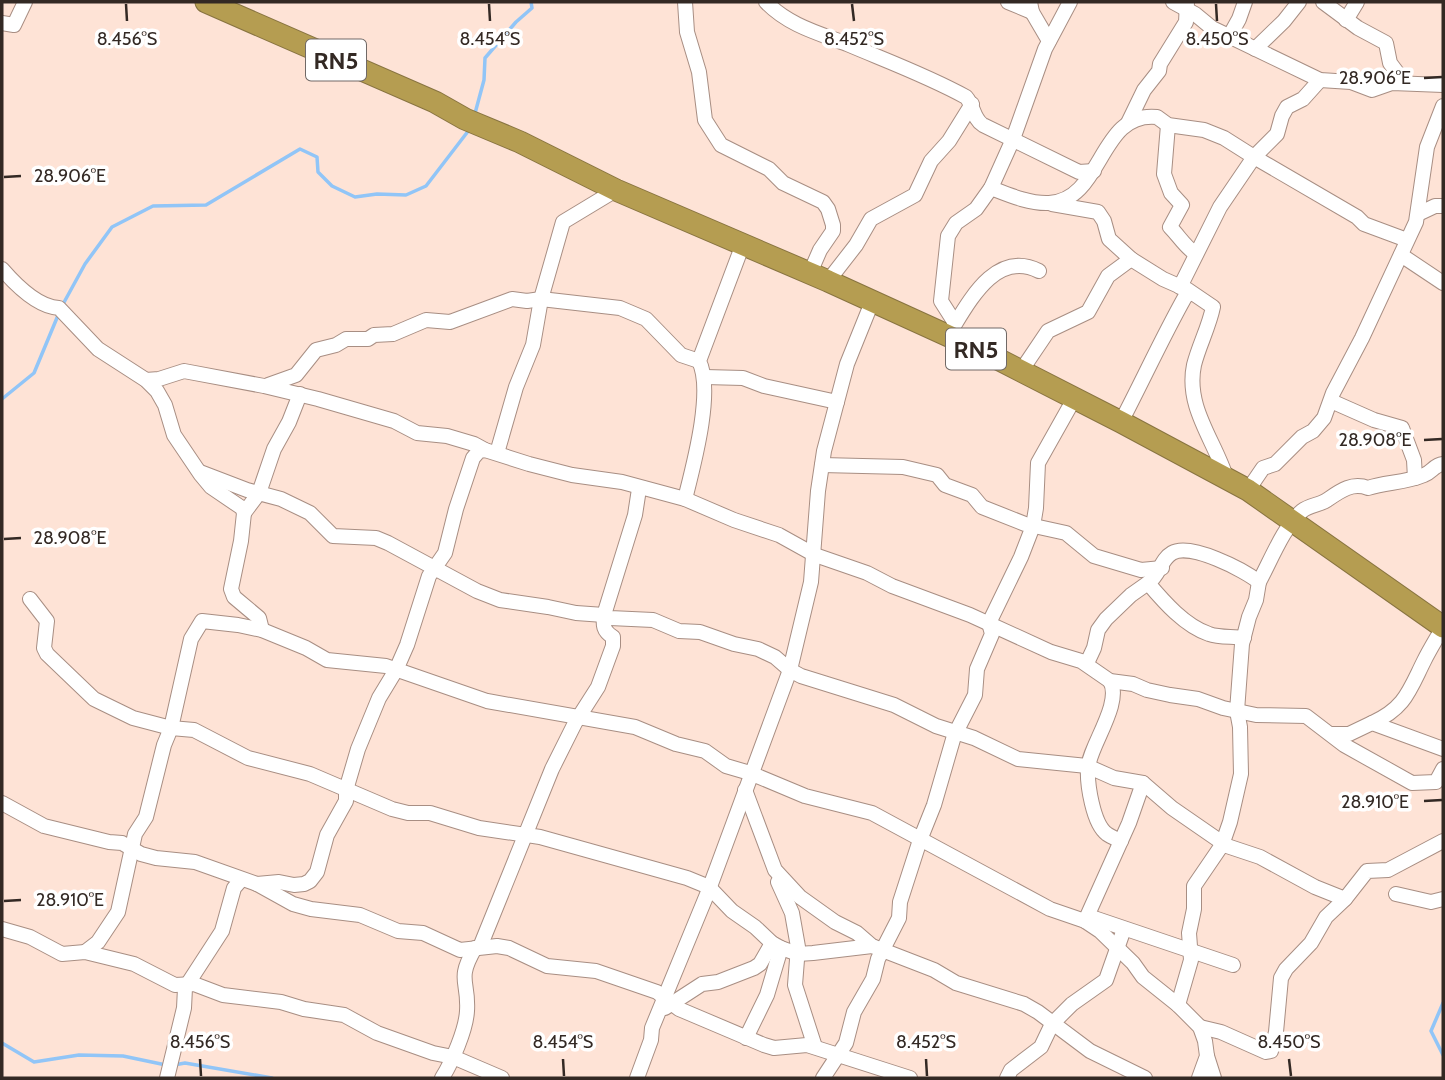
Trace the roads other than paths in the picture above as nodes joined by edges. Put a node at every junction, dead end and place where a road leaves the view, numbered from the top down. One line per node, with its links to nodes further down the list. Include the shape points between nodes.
1 (25, 2): 15 (street, via 16,24)
2 (206, 2): 13 (highway, RN5)
3 (685, 2): 43 (street, via 705,120 721,145 769,169 783,183 823,202 828,209 834,225 820,250)
4 (766, 2): 22 (street, via 806,29 916,73)
5 (1008, 2): 12 (street)
6 (1070, 2): 17 (street)
7 (1245, 2): 16 (street)
8 (1299, 2): 18 (street)
9 (1323, 2): 14 (street)
10 (1357, 2): 14 (street)
11 (1182, 4): 16 (street); 24 (street, via 1185,24)
12 (1031, 7): 17 (street)
13 (239, 9): 32 (highway, RN5)
14 (1346, 20): 20 (street, via 1386,43 1390,64)
15 (2, 23)
16 (1229, 37): 18 (street)
17 (1049, 41): 26 (street)
18 (1255, 49): 19 (street)
19 (1320, 80): 20 (street, via 1351,82 1372,90); 27 (street, via 1303,99 1287,107 1277,134)
20 (1405, 83): 21 (street)
21 (1443, 85)
22 (972, 104): 26 (street, via 979,123); 43 (street, via 932,161 915,195 871,219 856,245)
23 (1443, 106): 35 (street, via 1427,147)
24 (1128, 123): 25 (street, via 1154,117); 29 (street, via 1100,156)
25 (1168, 125): 27 (street, via 1204,130); 38 (street, via 1164,174 1171,194 1182,205 1170,227)
26 (1013, 139): 28 (street); 30 (street)
27 (1254, 157): 36 (street, via 1364,224); 38 (street, via 1220,207)
28 (1066, 166): 29 (street, via 1079,172); 31 (street)
29 (1094, 171): 31 (street)
30 (991, 188): 33 (street); 48 (street, via 976,209 956,223 947,240 941,300)
31 (1081, 188): 33 (street, via 1065,200)
32 (616, 190): 37 (highway, RN5); 46 (street, via 563,222)
33 (1047, 203): 40 (street, via 1098,212 1109,239)
34 (1443, 206): 35 (street)
35 (1418, 214): 36 (street)
36 (1407, 240): 39 (street)
37 (743, 244): 43 (highway, RN5); 49 (street)
38 (1196, 254): 45 (street)
39 (1401, 255): 44 (street); 56 (street)
40 (1131, 259): 45 (street); 50 (street, via 1108,276 1088,312 1048,331)
41 (2, 268): 52 (street, via 32,296 59,308 98,349)
42 (1039, 271): 48 (street, via 1022,265 997,271)
43 (819, 277): 47 (highway, RN5)
44 (1443, 284)
45 (1185, 290): 58 (street); 64 (street, via 1213,307 1193,381 1201,424)
46 (541, 299): 49 (street, via 624,309 655,326 681,355); 53 (street, via 508,299 450,322 426,320 368,340 346,339 313,351 296,375); 59 (street, via 533,345)
47 (872, 302): 48 (highway, RN5); 57 (street)
48 (951, 329): 50 (highway, RN5)
49 (699, 361): 51 (street)
50 (1021, 371): 55 (highway, RN5)
51 (705, 377): 57 (street, via 743,378); 68 (street, via 698,446)
52 (146, 380): 53 (street, via 184,371); 62 (street, via 161,397 174,435)
53 (264, 386): 54 (street)
54 (300, 394): 59 (street); 67 (street)
55 (1074, 399): 58 (highway, RN5); 71 (street, via 1038,463)
56 (1331, 401): 63 (street, via 1402,428 1414,460); 66 (street, via 1316,428 1275,464 1263,468)
57 (837, 402): 61 (street)
58 (1121, 422): 64 (highway, RN5)
59 (491, 452): 65 (street); 73 (street, via 473,458 445,554)
60 (1443, 464): 63 (street)
61 (822, 465): 71 (street, via 903,467 937,475 945,485 972,495 982,507); 72 (street)
62 (200, 471): 67 (street); 69 (street, via 211,487)
63 (1415, 478): 70 (street, via 1344,489 1305,509)
64 (1227, 480): 66 (highway, RN5)
65 (639, 489): 68 (street); 78 (street)
66 (1248, 490): 70 (highway, RN5)
67 (258, 493): 69 (street); 73 (street, via 310,513 333,536 376,538)
68 (685, 499): 72 (street, via 779,535)
69 (244, 513): 81 (street, via 231,589 259,618)
70 (1293, 522): 75 (street); 80 (highway, RN5)
71 (1033, 526): 74 (street, via 1066,533 1094,556 1146,571); 79 (street)
72 (815, 555): 79 (street); 85 (street)
73 (435, 567): 78 (street, via 500,600); 84 (street)
74 (1162, 568): 75 (street, via 1172,552 1183,550 1239,568); 76 (street)
75 (1259, 582): 82 (street)
76 (1148, 583): 82 (street, via 1194,626 1210,634); 83 (street, via 1105,619)
77 (30, 599): 90 (street, via 47,621 44,651 75,682 117,711)
78 (604, 615): 85 (street, via 653,620 679,631 700,632 758,649); 88 (street, via 603,626 613,646)
79 (989, 623): 83 (street); 91 (street, via 992,634 977,669 975,695)
80 (1442, 624): 89 (street, via 1416,682 1399,706)
81 (262, 630): 84 (street, via 327,660); 90 (street, via 202,621 191,639)
82 (1244, 638): 87 (street)
83 (1087, 663): 86 (street)
84 (396, 670): 88 (street, via 487,701); 98 (street, via 379,698)
85 (790, 670): 91 (street); 95 (street)
86 (1110, 681): 87 (street); 94 (street, via 1114,691)
87 (1237, 711): 92 (street, via 1268,717 1306,716); 104 (street, via 1241,774)
88 (579, 718): 95 (street, via 635,727 705,751 726,766); 101 (street, via 552,769)
89 (1372, 723): 92 (street, via 1349,734); 93 (street)
90 (171, 728): 98 (street, via 194,730 248,758); 106 (street)
91 (956, 731): 94 (street, via 1018,759); 102 (street)
92 (1331, 734): 96 (street, via 1412,783)
93 (1443, 748)
94 (1087, 766): 97 (street, via 1114,778); 103 (street, via 1098,820 1106,834)
95 (750, 773): 99 (street); 102 (street, via 805,796 872,813)
96 (1441, 779)
97 (1143, 783): 103 (street); 104 (street)
98 (346, 790): 101 (street, via 408,813 430,813 479,828); 109 (street, via 346,802 327,835 310,881)
99 (745, 790): 107 (street); 110 (street)
100 (2, 803): 106 (street, via 44,826 122,843)
101 (526, 835): 110 (street, via 673,873); 118 (street)
102 (920, 840): 114 (street, via 1050,909); 119 (street, via 899,918)
103 (1121, 841): 114 (street)
104 (1222, 841): 112 (street); 123 (street, via 1194,888 1189,933)
105 (1443, 841): 112 (street, via 1388,870 1367,871)
106 (132, 850): 108 (street, via 195,862); 122 (street, via 118,912 98,942)
107 (775, 870): 119 (street, via 800,897); 124 (street, via 792,913)
108 (242, 880): 109 (street); 127 (street, via 234,888 222,931)
109 (257, 884): 120 (street, via 293,904 360,915 398,932 423,933)
110 (709, 887): 117 (street); 128 (street)
111 (1396, 894): 113 (street)
112 (1345, 899): 131 (street, via 1281,978 1271,1051)
113 (1443, 899)
114 (1086, 918): 116 (street); 121 (street)
115 (2, 929): 122 (street, via 62,954)
116 (1124, 929): 121 (street); 123 (street)
117 (776, 946): 124 (street); 128 (street, via 754,968 702,984 685,995); 132 (street, via 766,995)
118 (478, 948): 120 (street); 126 (street); 128 (street, via 504,947 547,966 596,971)
119 (877, 948): 124 (street); 130 (street, via 956,983 1024,1004); 136 (street, via 873,979 854,1012)
120 (460, 950): 126 (street)
121 (1116, 950): 129 (street); 130 (street, via 1106,980)
122 (85, 952): 127 (street, via 134,964 175,985)
123 (1192, 953): 125 (street); 129 (street)
124 (798, 954): 133 (street, via 795,985)
125 (1233, 965)
126 (465, 966): 135 (street, via 467,1015)
127 (187, 984): 135 (street, via 223,995 340,1014 377,1032); 138 (street)
128 (665, 997): 132 (street, via 683,1012); 141 (street)
129 (1178, 1005): 131 (street)
130 (1052, 1024): 143 (street, via 1041,1046); 144 (street, via 1090,1051)
131 (1200, 1027): 134 (street)
132 (746, 1038): 133 (street, via 774,1048)
133 (812, 1046): 136 (street); 137 (street)
134 (1207, 1056): 145 (street); 146 (street)
135 (453, 1057): 139 (street); 140 (street)
136 (839, 1057): 137 (street); 142 (street)
137 (825, 1076)
138 (167, 1078)
139 (442, 1078)
140 (502, 1078)
141 (637, 1078)
142 (910, 1078)
143 (1007, 1078)
144 (1145, 1078)
145 (1199, 1078)
146 (1214, 1078)

